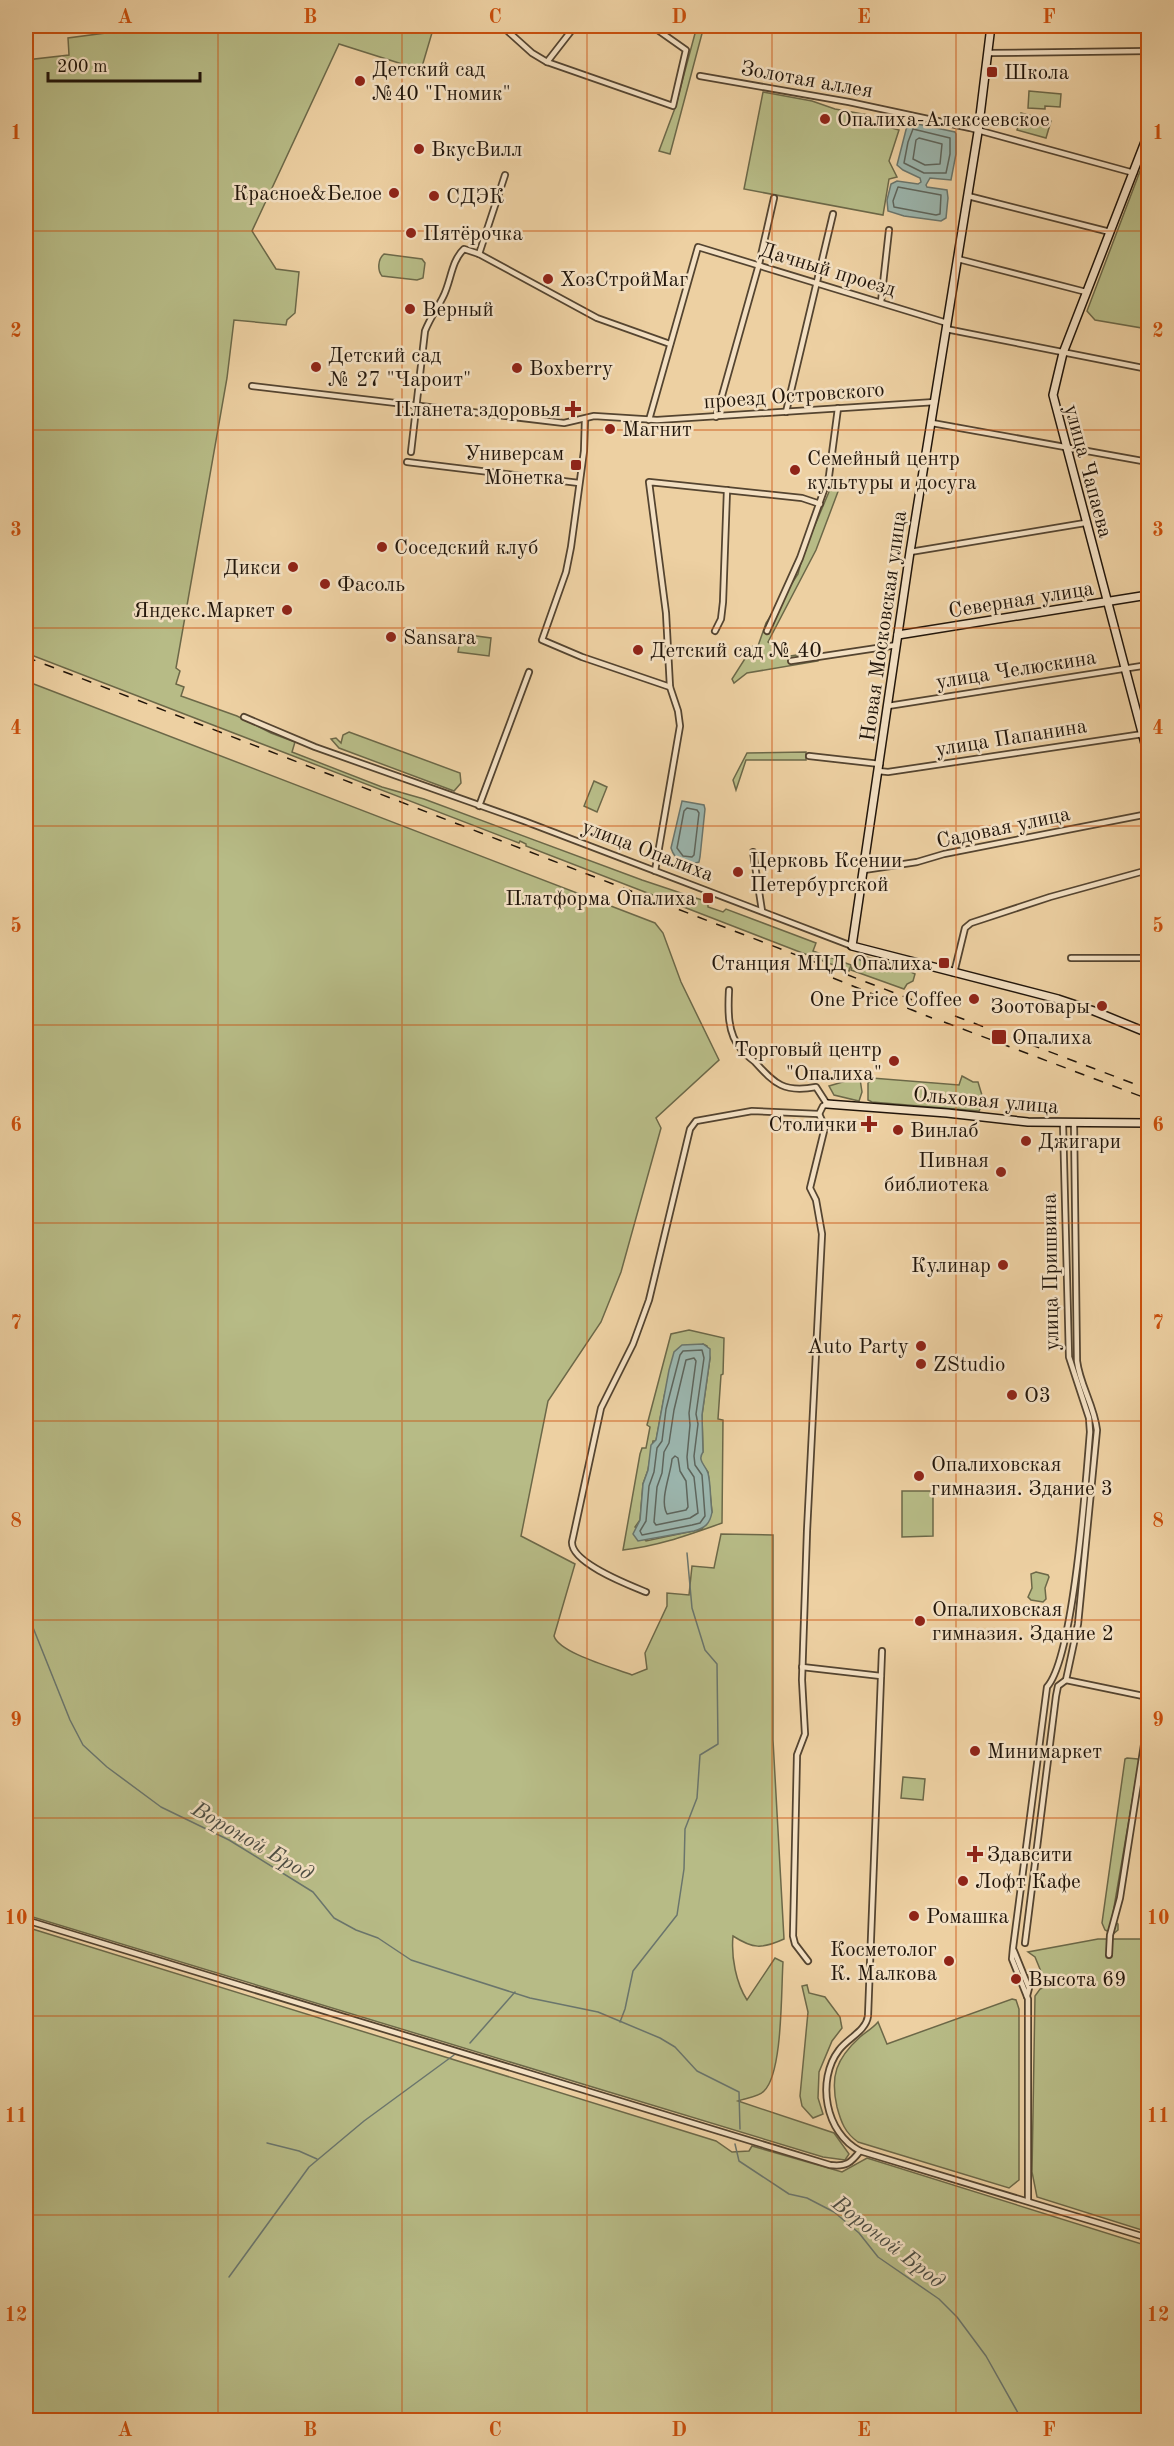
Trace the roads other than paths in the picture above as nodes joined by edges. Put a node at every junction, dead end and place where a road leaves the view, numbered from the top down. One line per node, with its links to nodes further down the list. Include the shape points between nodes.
1 (502, 26): 6 (street)
2 (517, 26): 6 (street)
3 (574, 26): 9 (street)
4 (652, 26): 9 (street, via 686,50 673,106)
5 (991, 26): 8 (street, Новая Московская улица)
6 (510, 33): 9 (street)
7 (1149, 51): 8 (street)
8 (989, 52): 11 (street, Новая Московская улица)
9 (547, 62)
10 (700, 76): 11 (street, Золотая аллея, via 849,102)
11 (978, 132): 13 (street, Золотая аллея); 15 (street, Новая Московская улица)
12 (1149, 134): 13 (street, улица Чапаева)
13 (1134, 172): 19 (street, улица Чапаева)
14 (505, 175): 20 (street)
15 (968, 196): 19 (street); 21 (street, Новая Московская улица)
16 (774, 198): 22 (street)
17 (833, 214): 23 (street)
18 (889, 230): 25 (street)
19 (1111, 232): 24 (street, улица Чапаева)
20 (478, 254): 27 (street, via 597,318); 32 (street, via 462,250 444,296 430,317 423,341)
21 (957, 259): 24 (street); 26 (street, Новая Московская улица)
22 (759, 264): 23 (street, Дачный проезд); 27 (street, Дачный проезд, via 698,247); 35 (street)
23 (817, 282): 25 (street, Дачный проезд); 34 (street)
24 (1086, 292): 28 (street, улица Чапаева)
25 (881, 302): 26 (street, Дачный проезд)
26 (947, 326): 28 (street, Дачный проезд); 31 (street, Новая Московская улица)
27 (670, 344): 37 (street)
28 (1063, 353): 29 (street, Дачный проезд); 39 (street, улица Чапаева, via 1053,395)
29 (1149, 369)
30 (252, 386): 32 (street, проезд Островского)
31 (935, 402): 33 (street, проезд Островского); 38 (street, Новая Московская улица)
32 (416, 405): 36 (street, проезд Островского, via 564,423); 40 (street)
33 (838, 408): 34 (street, проезд Островского); 45 (street, via 829,476)
34 (786, 412): 35 (street, проезд Островского)
35 (716, 417): 37 (street, проезд Островского)
36 (585, 419): 37 (street, проезд Островского, via 604,416); 43 (street)
37 (649, 420)
38 (932, 423): 39 (street); 47 (street, Новая Московская улица)
39 (1065, 448): 42 (street); 46 (street, улица Чапаева)
40 (411, 452)
41 (407, 462): 43 (street)
42 (1149, 462)
43 (579, 483): 58 (street, via 566,572 542,640)
44 (727, 490): 45 (street, via 802,498); 50 (street, via 723,602); 58 (street, via 648,482 666,613)
45 (820, 504): 51 (street)
46 (1086, 523): 47 (street); 49 (street, улица Чапаева)
47 (910, 552): 52 (street, Новая Московская улица)
48 (1149, 595): 49 (street, Северная улица)
49 (1106, 602): 52 (street, Северная улица); 56 (street, улица Чапаева)
50 (715, 630)
51 (767, 631)
52 (898, 635): 53 (street, Новая Московская улица)
53 (897, 645): 54 (street); 59 (street, Новая Московская улица)
54 (791, 661)
55 (1149, 665): 56 (street, улица Челюскина)
56 (1125, 669): 59 (street, улица Челюскина); 61 (street, улица Чапаева)
57 (529, 672): 65 (street)
58 (670, 687): 70 (street, via 680,726)
59 (888, 706): 64 (street, Новая Московская улица)
60 (244, 717): 65 (street, улица Опалиха)
61 (1146, 735): 62 (street, улица Чапаева); 64 (street, улица Папанина, via 888,772)
62 (1149, 755)
63 (809, 756): 64 (street, улица Папанина)
64 (879, 767): 68 (street, Новая Московская улица)
65 (479, 806): 70 (street, улица Опалиха)
66 (1149, 814): 68 (street, Садовая улица)
67 (753, 852): 71 (street)
68 (864, 870): 72 (street, Новая Московская улица)
69 (1149, 870): 75 (street, via 971,922)
70 (655, 871): 71 (street, улица Опалиха)
71 (762, 911): 72 (street, улица Опалиха)
72 (852, 946): 75 (street, улица Опалиха)
73 (1071, 958): 74 (street)
74 (1149, 958)
75 (954, 973): 77 (street, улица Опалиха, via 1058,999)
76 (729, 990): 78 (street, via 728,1017 736,1044 778,1086 816,1087)
77 (1149, 1034)
78 (825, 1106): 79 (street); 80 (street, Ольховая улица)
79 (819, 1114): 83 (street, via 752,1111 696,1121 690,1129 646,1309 601,1408 572,1542 574,1552 601,1572); 85 (street, via 825,1127 810,1188 822,1234)
80 (1063, 1123): 82 (street, Ольховая улица); 95 (street, улица Пришвина, via 1069,1357 1090,1432 1074,1587 1056,1671 1047,1687 1013,1948 1029,1988)
81 (1149, 1123): 82 (street, Ольховая улица)
82 (1074, 1124): 87 (street, via 1077,1361 1097,1430 1078,1624)
83 (646, 1592)
84 (882, 1651): 86 (street)
85 (802, 1667): 86 (street); 93 (street, via 805,1734 797,1755 793,1936)
86 (881, 1676): 94 (street, via 867,2024 838,2050 827,2075 828,2102 835,2128)
87 (1066, 1680): 88 (street); 91 (street, via 1058,1686 1056,1696)
88 (1149, 1697)
89 (1149, 1719): 92 (street)
90 (26, 1920): 94 (street, via 830,2165 851,2162)
91 (1025, 1943)
92 (1108, 1956)
93 (808, 1961)
94 (860, 2151): 95 (street)
95 (1028, 2201): 96 (street)
96 (1149, 2238)

